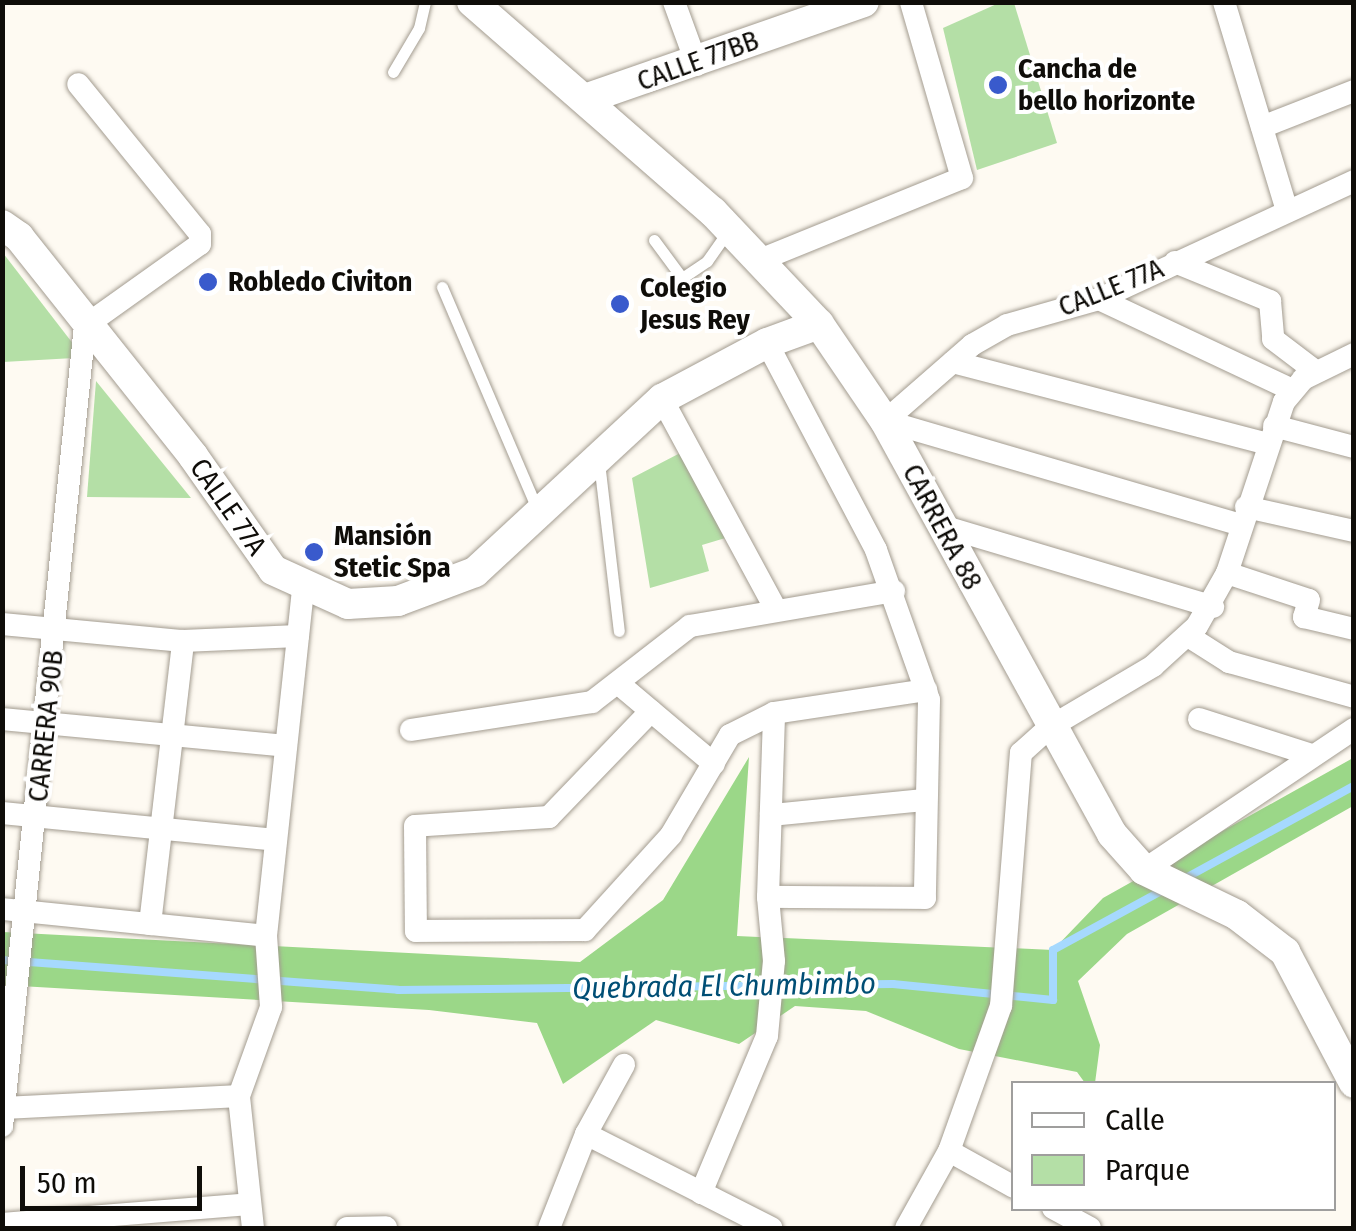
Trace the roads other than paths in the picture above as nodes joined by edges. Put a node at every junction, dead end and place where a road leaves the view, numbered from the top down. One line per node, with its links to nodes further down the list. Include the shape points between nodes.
1 (425, 2): 8 (lane, via 419,28)
2 (472, 2): 11 (street, CARRERA 88)
3 (674, 2): 7 (street)
4 (864, 2): 7 (street, CALLE 77BB)
5 (910, 2): 18 (street, via 964,168 958,184)
6 (1224, 2): 12 (street)
7 (697, 64): 11 (street, CALLE 77BB)
8 (393, 72)
9 (78, 84): 23 (street, via 200,234 200,244)
10 (1354, 91): 12 (street)
11 (588, 98): 16 (street, CARRERA 88)
12 (1262, 128): 14 (street)
13 (1354, 181): 14 (street, CALLE 77A)
14 (1286, 207): 19 (street, CALLE 77A)
15 (2, 225): 23 (street, CALLE 77A, via 19,237)
16 (729, 228): 17 (lane, via 708,261 682,278); 18 (street, CARRERA 88)
17 (654, 240)
18 (760, 260): 22 (street, CARRERA 88)
19 (1174, 262): 21 (street, CALLE 77A); 27 (street, via 1270,301 1273,339)
20 (442, 286): 34 (lane)
21 (1098, 298): 26 (street, CALLE 77A, via 1007,325); 28 (street)
22 (819, 324): 24 (street, CALLE 77A); 30 (street, CARRERA 88)
23 (86, 326): 39 (street, CALLE 77A, via 193,456 273,570); 45 (street, CARRERA 90B)
24 (767, 342): 29 (street, CALLE 77A); 40 (street)
25 (1354, 354): 27 (street)
26 (952, 362): 30 (street, CALLE 77A); 31 (street, via 1124,407)
27 (1314, 371): 28 (street)
28 (1292, 390): 31 (street)
29 (662, 398): 33 (street, CALLE 77A); 42 (street)
30 (886, 421): 35 (street); 36 (street, CARRERA 88)
31 (1270, 435): 32 (street); 35 (street)
32 (1354, 447)
33 (598, 456): 34 (street, CALLE 77A); 46 (lane, via 606,478)
34 (540, 515): 39 (street, CALLE 77A, via 475,572 398,601 348,604)
35 (1244, 516): 37 (street); 38 (street)
36 (942, 526): 41 (street); 58 (street, CARRERA 88)
37 (1354, 531)
38 (1227, 573): 41 (street); 44 (street, via 1308,600 1304,618)
39 (303, 589): 47 (street)
40 (894, 591): 42 (street); 51 (street)
41 (1213, 606): 48 (street)
42 (775, 608): 50 (street, via 690,626)
43 (2, 624): 45 (street)
44 (1354, 629)
45 (56, 630): 49 (street); 57 (street, CARRERA 90B)
46 (619, 631)
47 (298, 636): 49 (street); 62 (street)
48 (1188, 636): 52 (street, via 1228,662); 58 (street, via 1153,666)
49 (183, 641): 61 (street)
50 (619, 684): 53 (street); 60 (street, via 592,702)
51 (926, 690): 54 (street); 65 (street)
52 (1354, 697)
53 (651, 711): 64 (street); 64 (street, via 549,817 415,826 416,932 585,930 671,835)
54 (774, 712): 64 (street, via 730,735); 67 (street)
55 (2, 719): 57 (street)
56 (1199, 719): 63 (street)
57 (46, 723): 61 (street); 68 (street, CARRERA 90B)
58 (1050, 728): 71 (street, CARRERA 88, via 1112,834); 82 (street, via 1022,753 1002,1006)
59 (1354, 728): 63 (street)
60 (412, 730)
61 (172, 734): 62 (street); 69 (street)
62 (286, 746): 70 (street)
63 (1312, 754): 71 (street)
64 (714, 764)
65 (923, 800): 67 (street); 72 (street, via 924,898)
66 (2, 813): 68 (street)
67 (771, 815): 72 (street)
68 (37, 816): 69 (street); 74 (street, CARRERA 90B)
69 (162, 828): 70 (street); 75 (street)
70 (276, 840): 76 (street)
71 (1166, 881): 78 (street, CARRERA 88, via 1237,915 1285,952)
72 (768, 897): 84 (street, via 774,960 767,1036)
73 (2, 909): 74 (street)
74 (28, 911): 75 (street); 80 (street, CARRERA 90B)
75 (150, 924): 76 (street)
76 (266, 936): 79 (street, via 272,1007)
77 (624, 1065): 81 (street)
78 (1354, 1083)
79 (239, 1096): 80 (street); 85 (street)
80 (4, 1117)
81 (586, 1134): 84 (street); 91 (street)
82 (949, 1151): 83 (street); 93 (street)
83 (1011, 1185)
84 (701, 1193): 92 (street)
85 (249, 1204): 87 (street); 89 (street)
86 (1059, 1211): 94 (street)
87 (2, 1224)
88 (386, 1227): 90 (street)
89 (252, 1228)
90 (347, 1228)
91 (549, 1228)
92 (771, 1228)
93 (906, 1228)
94 (1090, 1228)

